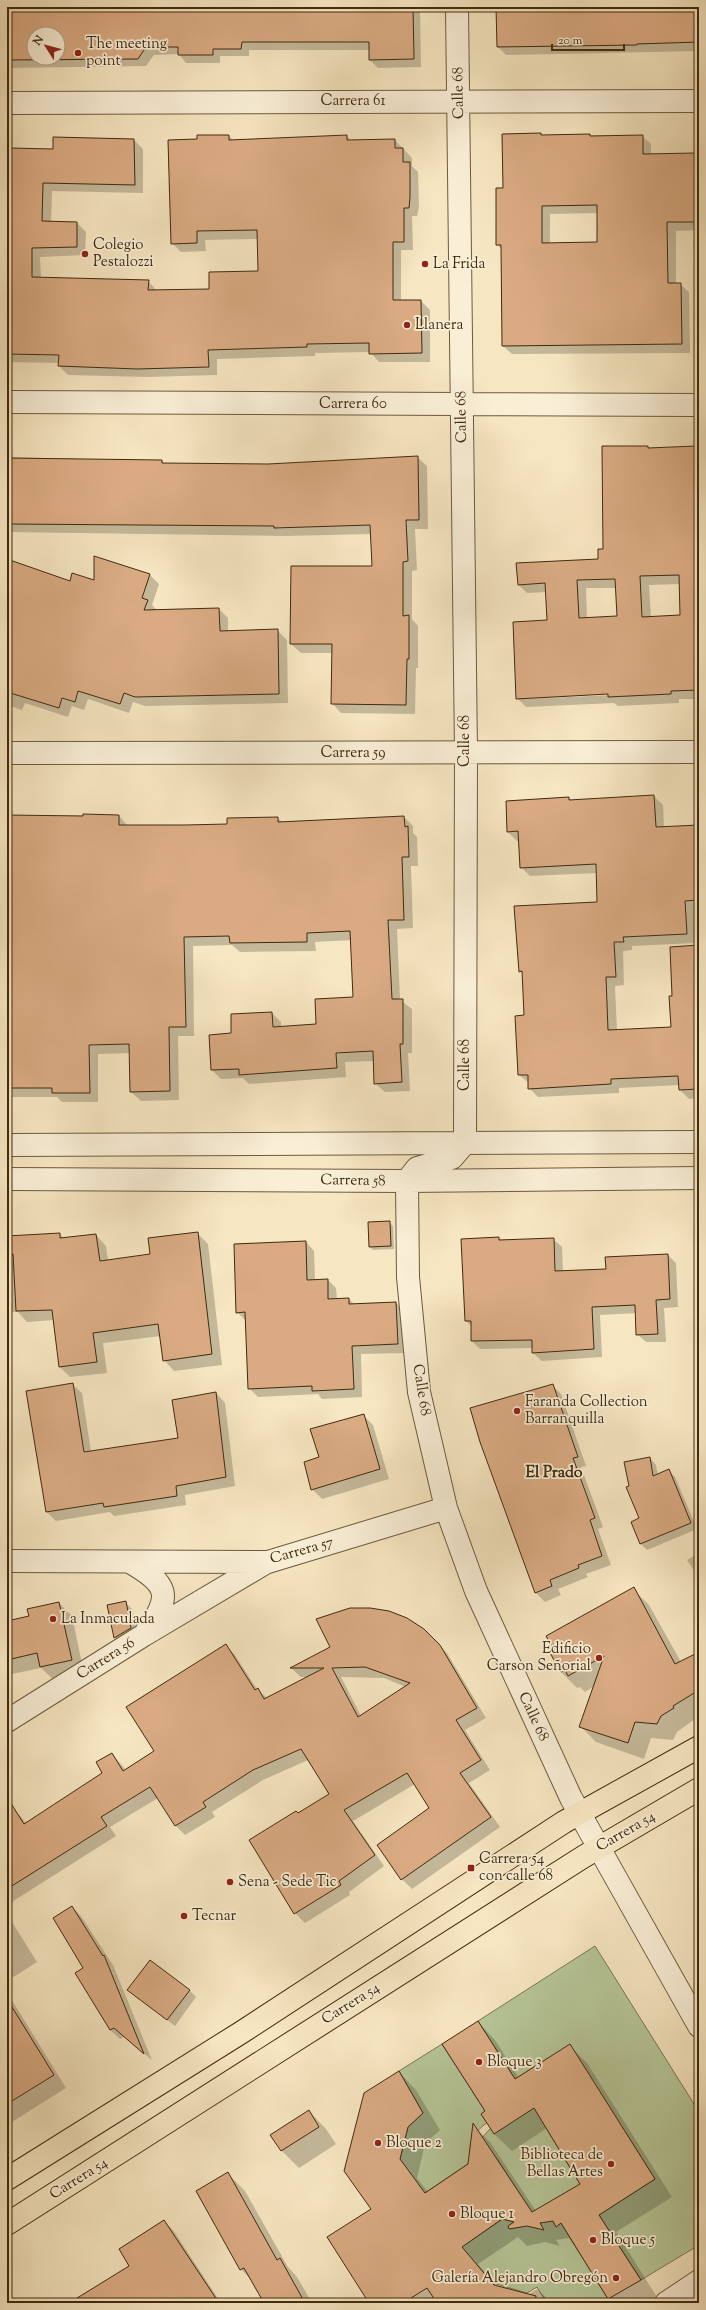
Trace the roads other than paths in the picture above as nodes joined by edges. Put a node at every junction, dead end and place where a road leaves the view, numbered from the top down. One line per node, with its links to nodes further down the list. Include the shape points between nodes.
1 (457, 7): 2 (street, Calle 68)
2 (459, 101): 3 (street, Carrera 61); 4 (street, Carrera 61); 6 (street, Calle 68)
3 (699, 101)
4 (7, 103)
5 (7, 402): 6 (street, Carrera 60)
6 (462, 404): 7 (street, Carrera 60); 8 (street, Calle 68)
7 (699, 405)
8 (466, 752): 9 (street, Carrera 59); 10 (street, Carrera 59); 12 (street, Calle 68)
9 (699, 752)
10 (7, 753)
11 (699, 1142): 12 (street)
12 (465, 1143): 13 (street); 18 (street, via 452,1158 417,1168)
13 (7, 1145)
14 (699, 1152): 15 (street)
15 (699, 1170)
16 (699, 1178): 18 (street, Carrera 58)
17 (7, 1179): 18 (street, Carrera 58)
18 (407, 1181): 19 (street, Calle 68, via 408,1277 419,1392)
19 (446, 1508): 22 (street, Carrera 57); 27 (street, Calle 68, via 476,1591)
20 (7, 1561): 21 (street, Carrera 57)
21 (130, 1562): 22 (street, Carrera 57); 23 (street, via 154,1577 160,1584 163,1595 162,1607)
22 (268, 1562): 23 (street, Carrera 56)
23 (144, 1635): 24 (street, Carrera 56)
24 (7, 1721)
25 (699, 1747): 27 (main road)
26 (699, 1789): 28 (main road, Carrera 54)
27 (580, 1814): 28 (street, Calle 68); 30 (main road, via 242,2032)
28 (599, 1849): 29 (street, Calle 68); 31 (main road, Carrera 54, via 549,1878)
29 (699, 2026)
30 (7, 2179)
31 (7, 2224)
32 (699, 2281): 33 (street)
33 (666, 2303)

